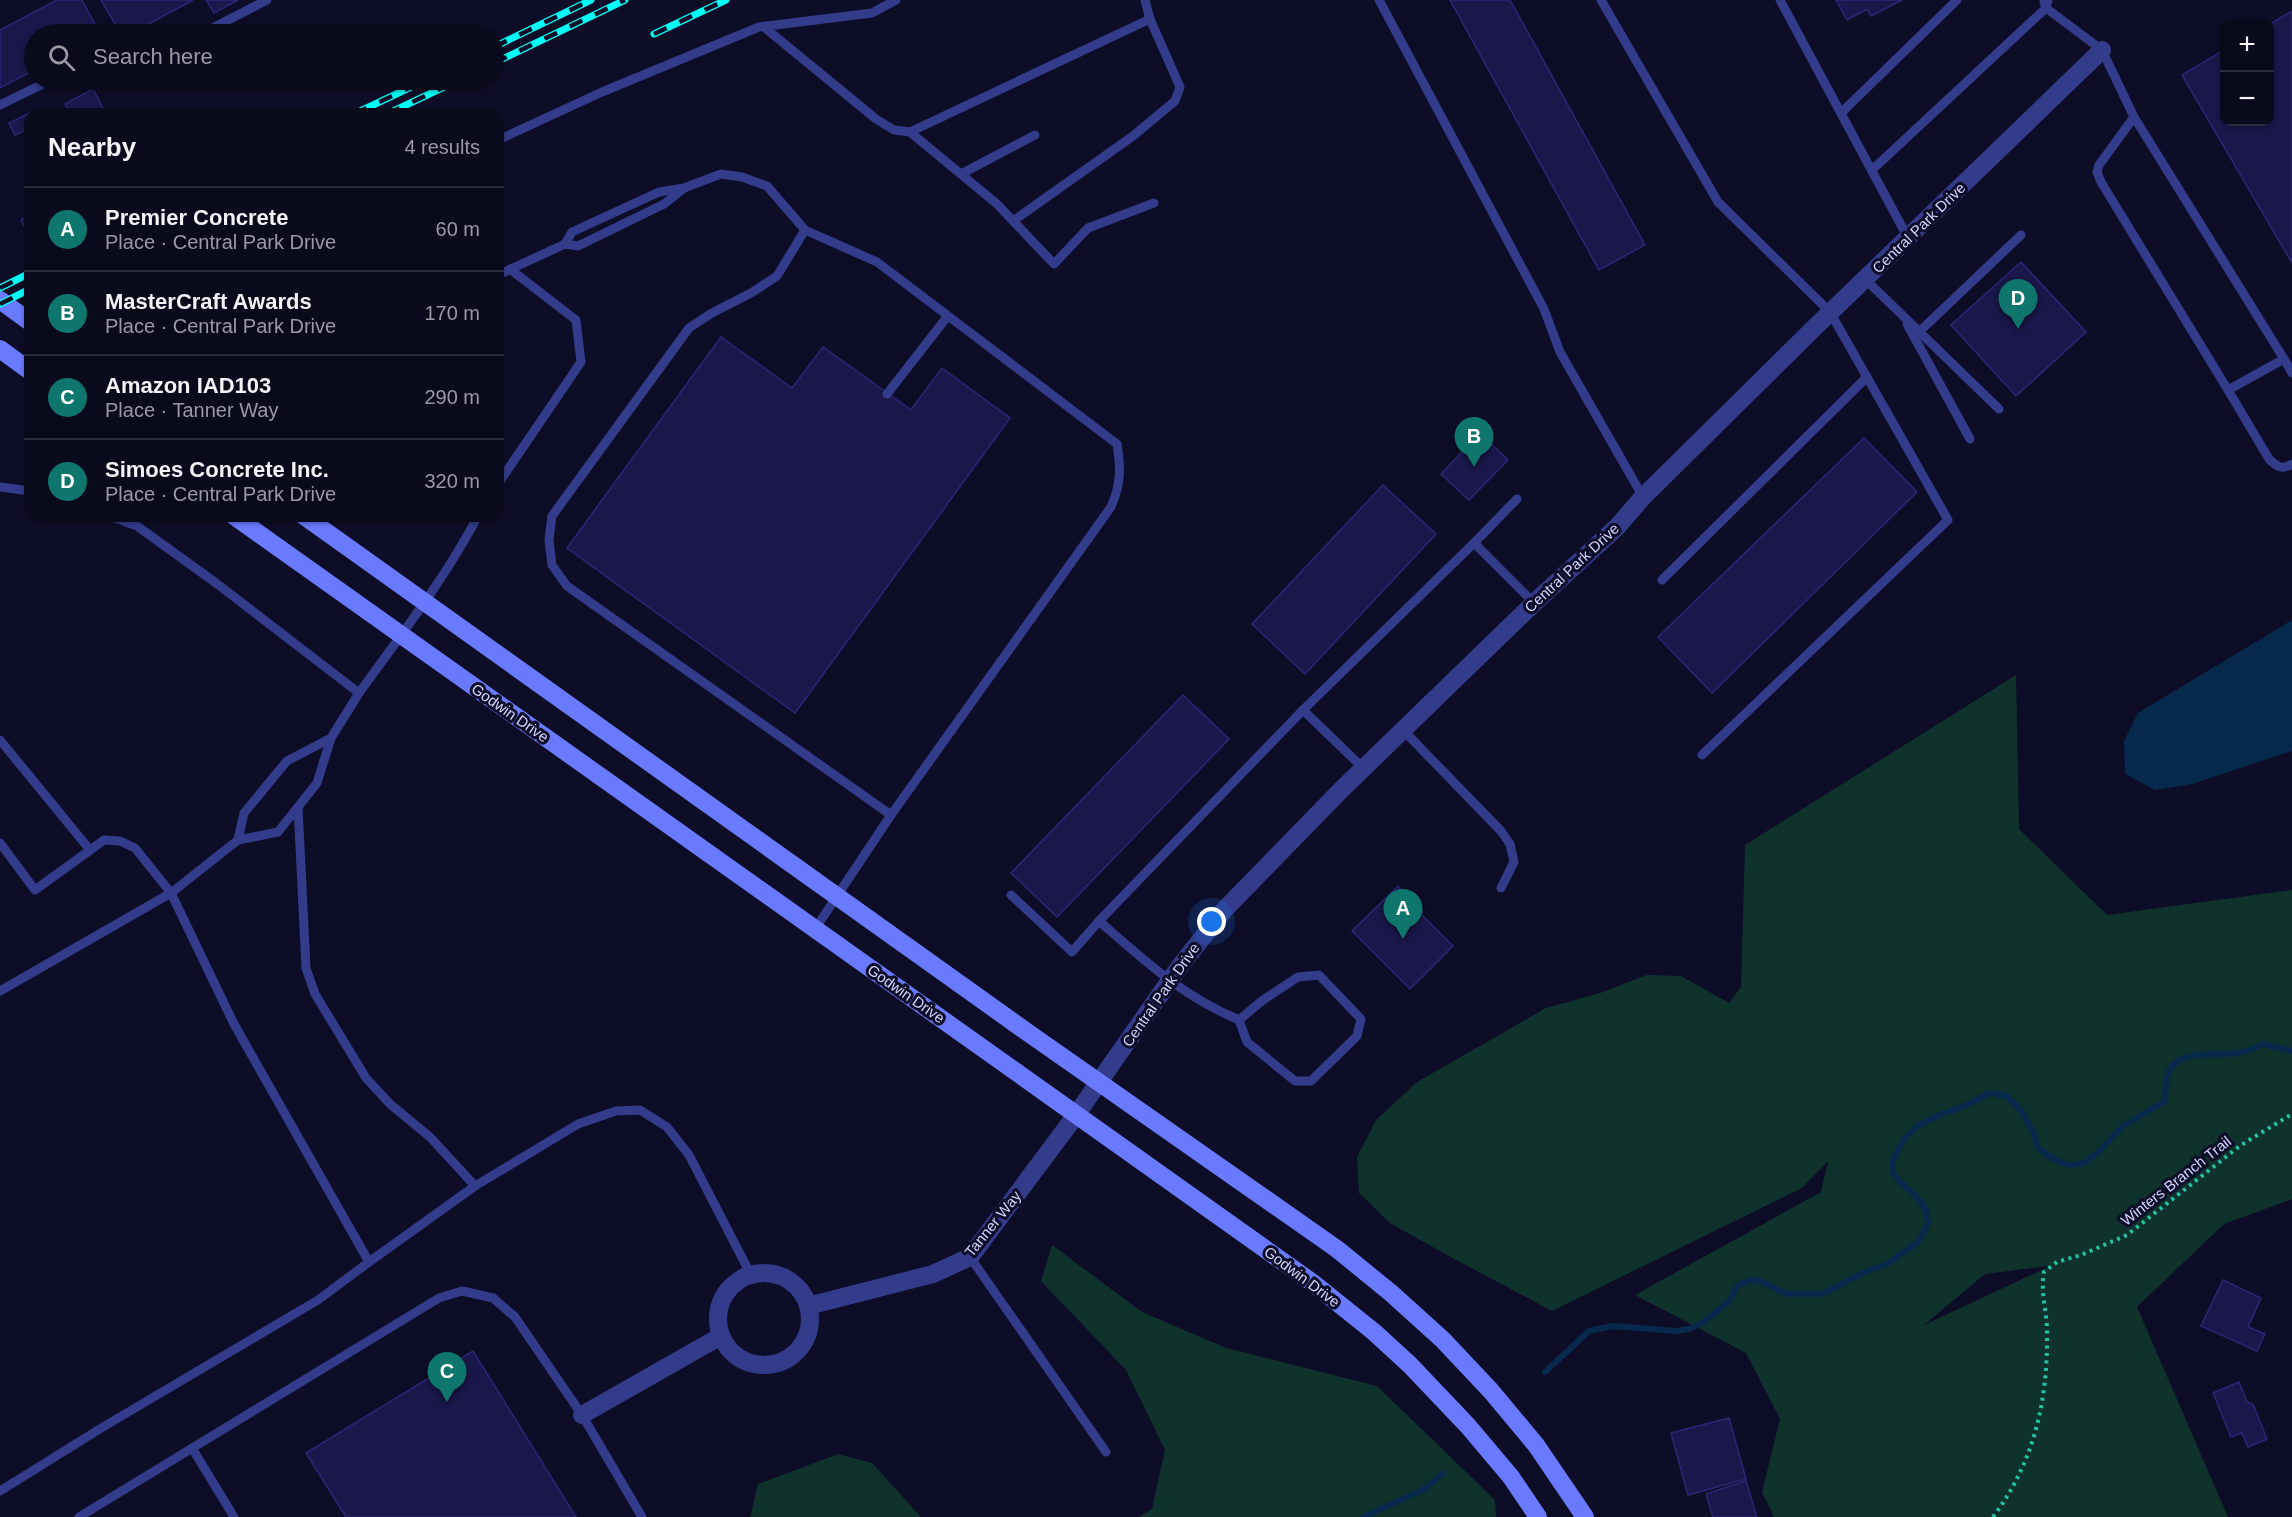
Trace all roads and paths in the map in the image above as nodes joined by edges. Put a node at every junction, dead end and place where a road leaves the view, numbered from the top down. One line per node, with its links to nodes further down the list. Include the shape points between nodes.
1 (267, 0): 10 (lane)
2 (896, 0): 11 (lane, via 872,13)
3 (1146, 0): 9 (lane)
4 (1379, 0): 51 (lane, via 1544,309 1560,352)
5 (1601, 0): 33 (lane, via 1718,202)
6 (1780, 0): 15 (lane)
7 (1957, 0): 15 (lane)
8 (2046, 3): 12 (lane); 20 (lane)
9 (1150, 19): 17 (lane); 24 (lane, via 1180,87 1175,101)
10 (220, 24)
11 (764, 27): 17 (lane, via 876,119 894,130); 19 (lane, via 602,92)
12 (2102, 50): 16 (lane); 27 (street, Central Park Drive)
13 (31, 90): 14 (lane)
14 (0, 105)
15 (1841, 113): 20 (lane)
16 (2134, 117): 39 (lane); 43 (lane, via 2099,165 2100,182)
17 (910, 132): 21 (lane)
18 (1035, 135): 21 (lane)
19 (504, 137)
20 (1872, 170): 27 (lane)
21 (961, 174): 24 (lane)
22 (684, 188): 25 (lane, via 721,174 742,177 767,186); 28 (lane, via 664,204 578,246); 28 (lane, via 659,192 572,232)
23 (1154, 203): 24 (lane, via 1088,228 1054,264)
24 (1013, 220)
25 (805, 230): 35 (lane, via 877,262); 70 (lane, via 777,276 689,328 552,516 552,565 567,586)
26 (2020, 235): 37 (lane)
27 (1908, 238): 31 (street, Central Park Drive)
28 (566, 244): 29 (lane)
29 (510, 269): 30 (lane); 48 (lane, via 576,320 581,362)
30 (504, 272)
31 (1865, 279): 33 (street, Central Park Drive); 34 (lane)
32 (0, 300): 36 (street)
33 (1830, 312): 42 (lane); 51 (street, Central Park Drive)
34 (1901, 314): 37 (lane); 46 (lane)
35 (947, 316): 44 (lane); 70 (lane, via 1117,444 1119,489 1111,507)
36 (24, 318)
37 (1919, 332): 45 (lane)
38 (0, 349): 40 (street)
39 (2284, 359): 41 (lane); 43 (lane)
40 (24, 366)
41 (2292, 373)
42 (1867, 377): 58 (lane); 67 (lane, via 1948,520)
43 (2228, 390): 47 (lane, via 2269,459 2278,467)
44 (887, 394)
45 (1999, 409)
46 (1970, 439)
47 (2292, 464)
48 (504, 475)
49 (0, 487): 50 (lane)
50 (24, 490)
51 (1642, 497): 60 (street, Central Park Drive, via 1617,527)
52 (1517, 499): 57 (lane)
53 (126, 522): 62 (lane, via 216,583)
54 (242, 522): 61 (street, Godwin Drive)
55 (313, 522): 59 (street)
56 (475, 522): 59 (lane)
57 (1474, 543): 60 (lane); 63 (lane)
58 (1662, 580)
59 (427, 602): 61 (lane); 77 (street)
60 (1534, 603): 64 (street, Central Park Drive)
61 (401, 635): 62 (lane); 79 (street, Godwin Drive)
62 (359, 693): 65 (lane)
63 (1304, 710): 68 (lane); 78 (lane)
64 (1403, 730): 68 (street, Central Park Drive); 74 (lane, via 1502,831 1515,862)
65 (331, 738): 69 (lane, via 316,783); 71 (lane, via 287,761 244,813)
66 (0, 740): 73 (lane)
67 (1702, 755)
68 (1363, 768): 80 (street, Central Park Drive, via 1225,909)
69 (298, 807): 71 (lane, via 278,832); 86 (lane, via 306,968 315,994 366,1078 430,1137)
70 (891, 815): 77 (lane)
71 (238, 840): 75 (lane)
72 (0, 843): 73 (lane, via 35,890)
73 (90, 850): 75 (lane, via 104,840 120,841 135,848)
74 (1501, 888)
75 (171, 893): 81 (lane); 88 (lane, via 234,1023)
76 (1011, 895): 78 (lane, via 1072,952)
77 (838, 896): 79 (lane); 83 (street)
78 (1099, 921): 80 (lane)
79 (815, 929): 85 (street, Godwin Drive)
80 (1169, 982): 82 (lane, via 1209,1008); 83 (street, Central Park Drive)
81 (0, 991)
82 (1239, 1020): 82 (lane, via 1247,1042 1295,1081 1311,1081 1357,1036 1361,1019 1319,975 1298,977)
83 (1100, 1082): 85 (street, Central Park Drive); 100 (street, via 1337,1249 1391,1293 1491,1391 1536,1445)
84 (2292, 1114): 101 (path, Winters Branch Trail, via 2241,1145 2127,1235 2057,1262 2044,1272 2048,1347 2045,1394 2028,1454)
85 (1076, 1115): 87 (street, Tanner Way); 99 (street, Godwin Drive, via 1313,1283 1374,1332 1468,1426)
86 (475, 1186): 88 (lane); 89 (lane, via 578,1124 616,1111 640,1110 667,1127 689,1155)
87 (970, 1257): 90 (street, Tanner Way, via 933,1275); 94 (lane)
88 (369, 1262): 95 (lane, via 318,1300)
89 (751, 1275): 90 (street, via 765,1273 786,1279 802,1293); 91 (street, via 738,1281 720,1305)
90 (808, 1305): 91 (street, via 808,1335 800,1349 772,1365 742,1359)
91 (721, 1336): 92 (street)
92 (582, 1415): 93 (lane, via 515,1317 493,1298 462,1291 439,1298); 98 (lane)
93 (192, 1448): 96 (lane); 97 (lane)
94 (1106, 1452)
95 (0, 1491)
96 (79, 1517)
97 (234, 1517)
98 (642, 1517)
99 (1538, 1517)
100 (1585, 1517)
101 (1993, 1517)

